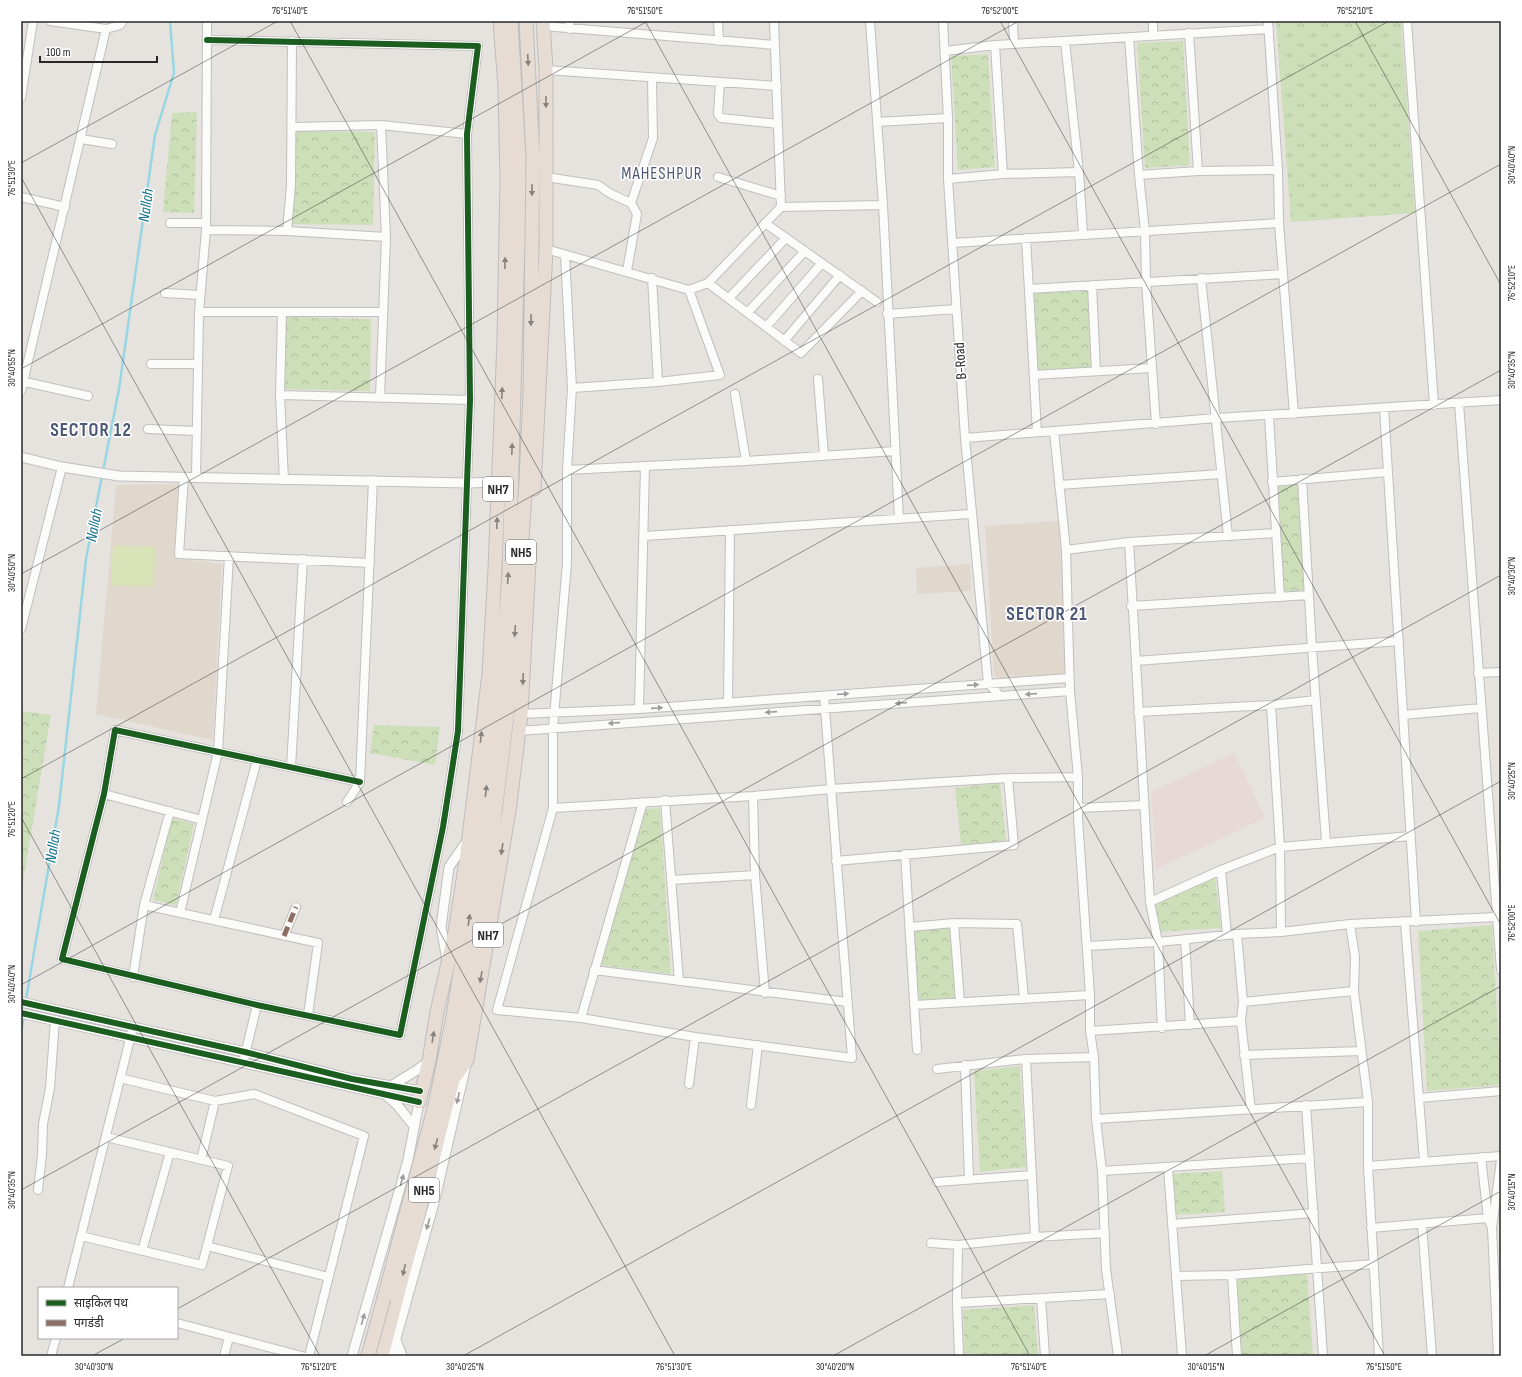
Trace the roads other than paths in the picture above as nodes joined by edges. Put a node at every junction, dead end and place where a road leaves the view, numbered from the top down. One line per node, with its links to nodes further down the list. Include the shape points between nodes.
1 (33, 21): 34 (street)
2 (50, 21): 18 (street)
3 (122, 21): 18 (street, via 120,25)
4 (207, 21): 22 (street)
5 (500, 21): 119 (highway, NH7, one-way to 5, via 507,180 505,87)
6 (511, 21): 119 (highway, NH5, via 519,157 518,244)
7 (526, 21): 117 (highway, NH5, one-way to 117, via 533,157)
8 (718, 21): 24 (street)
9 (774, 21): 27 (street)
10 (870, 21): 36 (street)
11 (943, 21): 29 (street, B-Road)
12 (1013, 21): 26 (street)
13 (1152, 21): 20 (street)
14 (1407, 21): 112 (street)
15 (543, 24): 16 (street); 30 (highway, NH7)
16 (569, 25): 24 (street)
17 (1268, 25): 19 (street); 43 (street)
18 (106, 29): 41 (street)
19 (1189, 33): 20 (street); 44 (street)
20 (1154, 35): 21 (street)
21 (1129, 37): 25 (street); 47 (street)
22 (207, 40): 23 (street); 60 (street)
23 (292, 41): 39 (street); 40 (street, via 478,46)
24 (719, 41): 27 (street)
25 (1065, 41): 26 (street); 45 (street)
26 (1014, 44): 28 (street)
27 (775, 45): 33 (street)
28 (995, 45): 29 (street); 46 (street)
29 (945, 51): 35 (street, B-Road)
30 (546, 70): 31 (street); 48 (highway, NH7, one-way to 48)
31 (652, 78): 32 (street); 53 (street, via 653,138)
32 (720, 82): 33 (street); 37 (street, via 718,114 721,118)
33 (777, 86): 37 (street)
34 (21, 98)
35 (948, 118): 36 (street); 50 (street, B-Road)
36 (877, 122): 54 (street)
37 (778, 124): 51 (street)
38 (381, 125): 39 (street); 40 (street); 64 (street)
39 (292, 127): 61 (street)
40 (468, 134): 109 (street)
41 (81, 139): 42 (street); 55 (street)
42 (112, 144)
43 (1278, 170): 44 (street); 59 (street)
44 (1198, 171): 47 (street)
45 (1079, 172): 46 (street); 63 (street)
46 (1003, 174): 50 (street)
47 (1139, 175): 62 (street)
48 (546, 177): 53 (street, via 598,185); 68 (highway, NH7)
49 (718, 177): 51 (street)
50 (948, 179): 67 (street, B-Road)
51 (781, 196): 56 (street)
52 (21, 197): 55 (street)
53 (631, 203): 72 (street, via 637,214)
54 (883, 205): 56 (street); 92 (street)
55 (66, 207): 101 (street)
56 (781, 207): 58 (street)
57 (170, 223): 60 (street)
58 (765, 223): 65 (street); 78 (street)
59 (1279, 223): 62 (street); 73 (street)
60 (206, 227): 61 (street); 84 (street)
61 (287, 231): 64 (street)
62 (1145, 231): 63 (street); 77 (street)
63 (1083, 234): 66 (street)
64 (386, 237): 90 (street)
65 (786, 238): 69 (street); 85 (street)
66 (1026, 238): 67 (street); 81 (street)
67 (952, 243): 87 (street, B-Road)
68 (546, 249): 70 (street); 117 (highway, NH7)
69 (805, 251): 71 (street); 91 (street)
70 (565, 254): 72 (street); 103 (street)
71 (822, 263): 74 (street); 93 (street)
72 (627, 271): 75 (street)
73 (1283, 274): 76 (street); 114 (street)
74 (840, 275): 82 (street); 94 (street)
75 (652, 278): 80 (street); 102 (street)
76 (1201, 278): 77 (street); 116 (street)
77 (1146, 282): 79 (street); 97 (street)
78 (708, 283): 80 (street); 85 (street)
79 (1092, 286): 81 (street); 98 (street)
80 (689, 290): 102 (street, via 720,375)
81 (1029, 290): 99 (street)
82 (862, 291): 86 (street); 94 (street, via 801,352)
83 (165, 293): 84 (street)
84 (200, 295): 88 (street)
85 (729, 298): 91 (street)
86 (877, 302)
87 (956, 309): 92 (street); 124 (street, B-Road)
88 (199, 312): 89 (street); 96 (street)
89 (282, 312): 90 (street); 106 (street)
90 (384, 312): 108 (street)
91 (748, 312): 93 (street)
92 (887, 314): 125 (street)
93 (766, 327): 94 (street)
94 (784, 341)
95 (151, 364): 96 (street)
96 (198, 364): 121 (street)
97 (1152, 368): 98 (street); 118 (street)
98 (1096, 371): 99 (street)
99 (1034, 375): 123 (street)
100 (818, 379): 126 (street)
101 (22, 381): 104 (street); 107 (street)
102 (658, 382): 103 (street)
103 (572, 388): 131 (street)
104 (21, 391)
105 (735, 394): 128 (street)
106 (280, 395): 108 (street); 137 (street)
107 (88, 396)
108 (380, 398): 109 (street)
109 (470, 400): 141 (street)
110 (1501, 400): 111 (street)
111 (1459, 403): 112 (street); 162 (street)
112 (1434, 405): 113 (street)
113 (1384, 408): 114 (street); 132 (street)
114 (1294, 414): 115 (street)
115 (1269, 416): 116 (street); 140 (street)
116 (1217, 418): 118 (street); 133 (street)
117 (533, 424): 176 (highway, NH7, one-way to 176); 264 (highway, NH5, one-way to 264, via 512,677 482,916)
118 (1156, 424): 122 (street)
119 (507, 425): 139 (highway, NH7); 200 (highway, NH5, one-way to 119, via 500,682 509,575)
120 (148, 429): 121 (street)
121 (197, 431): 135 (street)
122 (1054, 431): 123 (street); 142 (street)
123 (1037, 432): 124 (street)
124 (964, 438): 143 (street, B-Road)
125 (895, 451): 126 (street); 144 (street)
126 (824, 455): 128 (street)
127 (21, 456): 130 (street)
128 (746, 461): 129 (street)
129 (645, 466): 131 (street); 147 (street)
130 (62, 467): 134 (street, via 119,476); 157 (street)
131 (567, 470): 174 (street, via 568,563)
132 (1388, 472): 136 (street); 158 (street)
133 (1221, 474): 142 (street); 148 (street)
134 (184, 477): 135 (street); 151 (street, via 179,554)
135 (196, 477): 137 (street)
136 (1302, 479): 140 (street); 154 (street)
137 (284, 480): 138 (street)
138 (373, 480): 141 (street); 153 (street)
139 (498, 482): 141 (street); 200 (highway, NH7, one-way to 139, via 489,674 496,569)
140 (1272, 482): 146 (street)
141 (468, 483): 241 (street, via 458,731 442,827 400,1035)
142 (1059, 485): 150 (street)
143 (970, 514): 144 (street); 164 (street, B-Road)
144 (900, 519): 145 (street)
145 (730, 530): 147 (street); 169 (street)
146 (1276, 532): 148 (street); 155 (street)
147 (645, 536): 173 (street)
148 (1228, 536): 149 (street)
149 (1129, 542): 150 (street); 156 (street)
150 (1066, 550): 163 (street)
151 (228, 556): 152 (street); 181 (street)
152 (303, 559): 153 (street); 183 (street)
153 (370, 562): 186 (street)
154 (1309, 595): 155 (street); 159 (street)
155 (1280, 597): 156 (street)
156 (1131, 606): 160 (street)
157 (21, 629)
158 (1399, 641): 159 (street); 177 (street)
159 (1312, 648): 160 (street); 168 (street)
160 (1136, 661): 175 (street)
161 (1501, 672): 162 (street)
162 (1478, 673): 172 (street)
163 (1069, 678): 164 (street); 165 (street)
164 (988, 683): 166 (street, one-way to 164); 167 (street)
165 (1070, 691): 167 (street, one-way to 167); 184 (street)
166 (824, 696): 169 (street); 171 (street)
167 (1000, 696): 171 (street, one-way to 171)
168 (1316, 700): 170 (street); 199 (street)
169 (728, 703): 173 (street, one-way to 169)
170 (1271, 705): 175 (street); 201 (street)
171 (825, 708): 178 (street, one-way to 178); 187 (street)
172 (1481, 708): 177 (street); 212 (street)
173 (637, 709): 174 (street); 178 (street)
174 (555, 712): 176 (street); 179 (street)
175 (1138, 712): 193 (street)
176 (521, 714): 180 (highway, NH7)
177 (1403, 715): 198 (street)
178 (635, 722): 179 (street, one-way to 179)
179 (553, 728): 180 (street); 194 (street)
180 (519, 730): 258 (highway, NH7, one-way to 258, via 509,811)
181 (218, 752): 182 (street); 188 (street, via 115,730); 197 (street)
182 (257, 760): 183 (street); 211 (street)
183 (291, 767): 186 (street)
184 (1078, 777): 185 (street); 195 (street)
185 (1008, 778): 187 (street); 202 (street, via 1014,845)
186 (360, 782): 191 (street)
187 (831, 789): 189 (street); 203 (street)
188 (104, 794): 196 (street); 228 (street, via 62,959)
189 (753, 796): 190 (street); 205 (street)
190 (665, 800): 192 (street); 206 (street)
191 (347, 802)
192 (643, 802): 194 (street); 226 (street)
193 (1144, 805): 195 (street); 207 (street)
194 (554, 808): 242 (street, via 497,1010)
195 (1078, 808): 224 (street)
196 (170, 811): 197 (street); 208 (street)
197 (202, 820): 210 (street)
198 (1411, 836): 199 (street); 214 (street)
199 (1326, 842): 201 (street)
200 (472, 843): 225 (highway, NH5, one-way to 200); 225 (street, via 449,867 441,927)
201 (1280, 847): 204 (street); 218 (street)
202 (905, 854): 203 (street); 217 (street)
203 (836, 861): 235 (street)
204 (1221, 870): 207 (street); 220 (street)
205 (755, 875): 206 (street); 231 (street)
206 (671, 880): 229 (street)
207 (1150, 902): 223 (street)
208 (144, 905): 210 (street); 228 (street)
209 (296, 907): 221 (street)
210 (180, 913): 211 (street)
211 (214, 920): 221 (street)
212 (1498, 920): 214 (street); 227 (street)
213 (1405, 922): 214 (street); 216 (street); 270 (street)
214 (1416, 922)
215 (954, 923): 217 (street); 233 (street, via 1017,924); 236 (street)
216 (1350, 924): 218 (street); 230 (street, via 1355,957)
217 (910, 927): 239 (street)
218 (1281, 932): 219 (street)
219 (1237, 934): 220 (street); 237 (street)
220 (1227, 935): 222 (street)
221 (284, 936): 241 (street, via 318,943)
222 (1185, 939): 223 (street); 245 (street)
223 (1158, 942): 224 (street); 247 (street)
224 (1087, 946): 232 (street)
225 (453, 959): 259 (highway, one-way to 225, via 437,1012); 315 (highway, NH5, via 452,1022)
226 (594, 970): 229 (street); 242 (street)
227 (1501, 970)
228 (133, 977): 238 (street)
229 (678, 981): 231 (street)
230 (1354, 991): 237 (street); 253 (street)
231 (765, 993): 235 (street)
232 (1090, 995): 233 (street); 248 (street)
233 (1024, 998): 236 (street)
234 (21, 1002): 246 (street)
235 (847, 1002): 251 (street, via 852,1058)
236 (960, 1002): 239 (street)
237 (1243, 1002): 244 (street)
238 (257, 1005): 241 (street); 254 (street)
239 (914, 1005): 252 (street)
240 (21, 1013): 243 (street)
241 (308, 1015)
242 (581, 1018): 250 (street)
243 (55, 1020): 249 (street); 292 (street)
244 (1241, 1021): 245 (street); 255 (street)
245 (1190, 1024): 247 (street)
246 (133, 1027): 249 (street); 254 (street)
247 (1162, 1028): 248 (street)
248 (1090, 1031): 256 (street)
249 (130, 1037): 260 (street); 263 (street)
250 (695, 1037): 251 (street); 265 (street)
251 (758, 1045): 273 (street)
252 (917, 1050)
253 (1361, 1051): 255 (street); 272 (street)
254 (245, 1052): 260 (street); 266 (street, via 352,1079)
255 (1244, 1055): 275 (street)
256 (1094, 1057): 257 (street); 276 (street)
257 (1026, 1059): 261 (street); 289 (street)
258 (467, 1060): 264 (highway, NH7); 306 (street, one-way to 306, via 434,1203)
259 (429, 1061): 266 (street); 269 (highway)
260 (243, 1062): 268 (street)
261 (965, 1065): 262 (street); 290 (street)
262 (937, 1069)
263 (120, 1078): 271 (street); 278 (street)
264 (453, 1080): 306 (highway, NH5, one-way to 306)
265 (689, 1084)
266 (392, 1086): 269 (street)
267 (1501, 1091): 270 (street)
268 (387, 1096): 269 (street); 277 (street)
269 (419, 1097): 277 (street)
270 (1419, 1098): 285 (street)
271 (215, 1101): 283 (street); 311 (street, via 254,1094 364,1136)
272 (1368, 1102): 274 (street); 286 (street)
273 (752, 1105)
274 (1306, 1105): 275 (street); 282 (street)
275 (1251, 1110): 276 (street)
276 (1096, 1119): 288 (street)
277 (414, 1126): 321 (street, one-way to 277, via 408,1160)
278 (106, 1137): 279 (street); 300 (street)
279 (170, 1152): 283 (street); 305 (street)
280 (1501, 1156): 281 (street)
281 (1481, 1157): 285 (street); 294 (street)
282 (1310, 1158): 287 (street); 293 (street)
283 (201, 1160): 304 (street, via 228,1166)
284 (1501, 1160): 298 (street)
285 (1424, 1161): 286 (street)
286 (1368, 1166): 297 (street)
287 (1168, 1168): 288 (street); 295 (street)
288 (1102, 1171): 299 (street)
289 (1032, 1175): 290 (street); 301 (street)
290 (968, 1179): 291 (street)
291 (937, 1182)
292 (38, 1190)
293 (1314, 1213): 295 (street); 308 (street)
294 (1488, 1218): 296 (street); 298 (street)
295 (1172, 1224): 310 (street)
296 (1422, 1224): 297 (street); 337 (street)
297 (1371, 1228): 307 (street)
298 (1492, 1228): 338 (street)
299 (1105, 1233): 301 (street); 313 (street)
300 (81, 1236): 305 (street); 312 (street)
301 (1035, 1237): 303 (street)
302 (931, 1243): 303 (street)
303 (958, 1245): 316 (street)
304 (207, 1246): 305 (street, via 202,1265); 311 (street)
305 (142, 1251)
306 (413, 1255): 315 (highway, NH5, one-way to 315); 320 (street)
307 (1374, 1264): 308 (street); 336 (street)
308 (1316, 1269): 309 (street); 335 (street)
309 (1232, 1275): 310 (street); 334 (street)
310 (1176, 1276): 333 (street)
311 (328, 1277): 325 (street)
312 (68, 1287)
313 (1110, 1294): 314 (street); 332 (street)
314 (1041, 1298): 316 (street); 331 (street)
315 (391, 1299): 326 (highway, NH5, bridge); 327 (highway, NH5)
316 (957, 1303): 330 (street)
317 (178, 1323): 318 (street)
318 (229, 1337): 323 (street); 324 (street)
319 (56, 1339): 322 (street)
320 (396, 1340): 328 (street); 329 (street)
321 (353, 1354): 326 (street)
322 (51, 1356)
323 (224, 1356)
324 (302, 1356)
325 (309, 1356)
326 (368, 1356)
327 (382, 1356)
328 (391, 1356)
329 (402, 1356)
330 (959, 1356)
331 (1045, 1356)
332 (1118, 1356)
333 (1182, 1356)
334 (1236, 1356)
335 (1323, 1356)
336 (1379, 1356)
337 (1432, 1356)
338 (1498, 1356)

